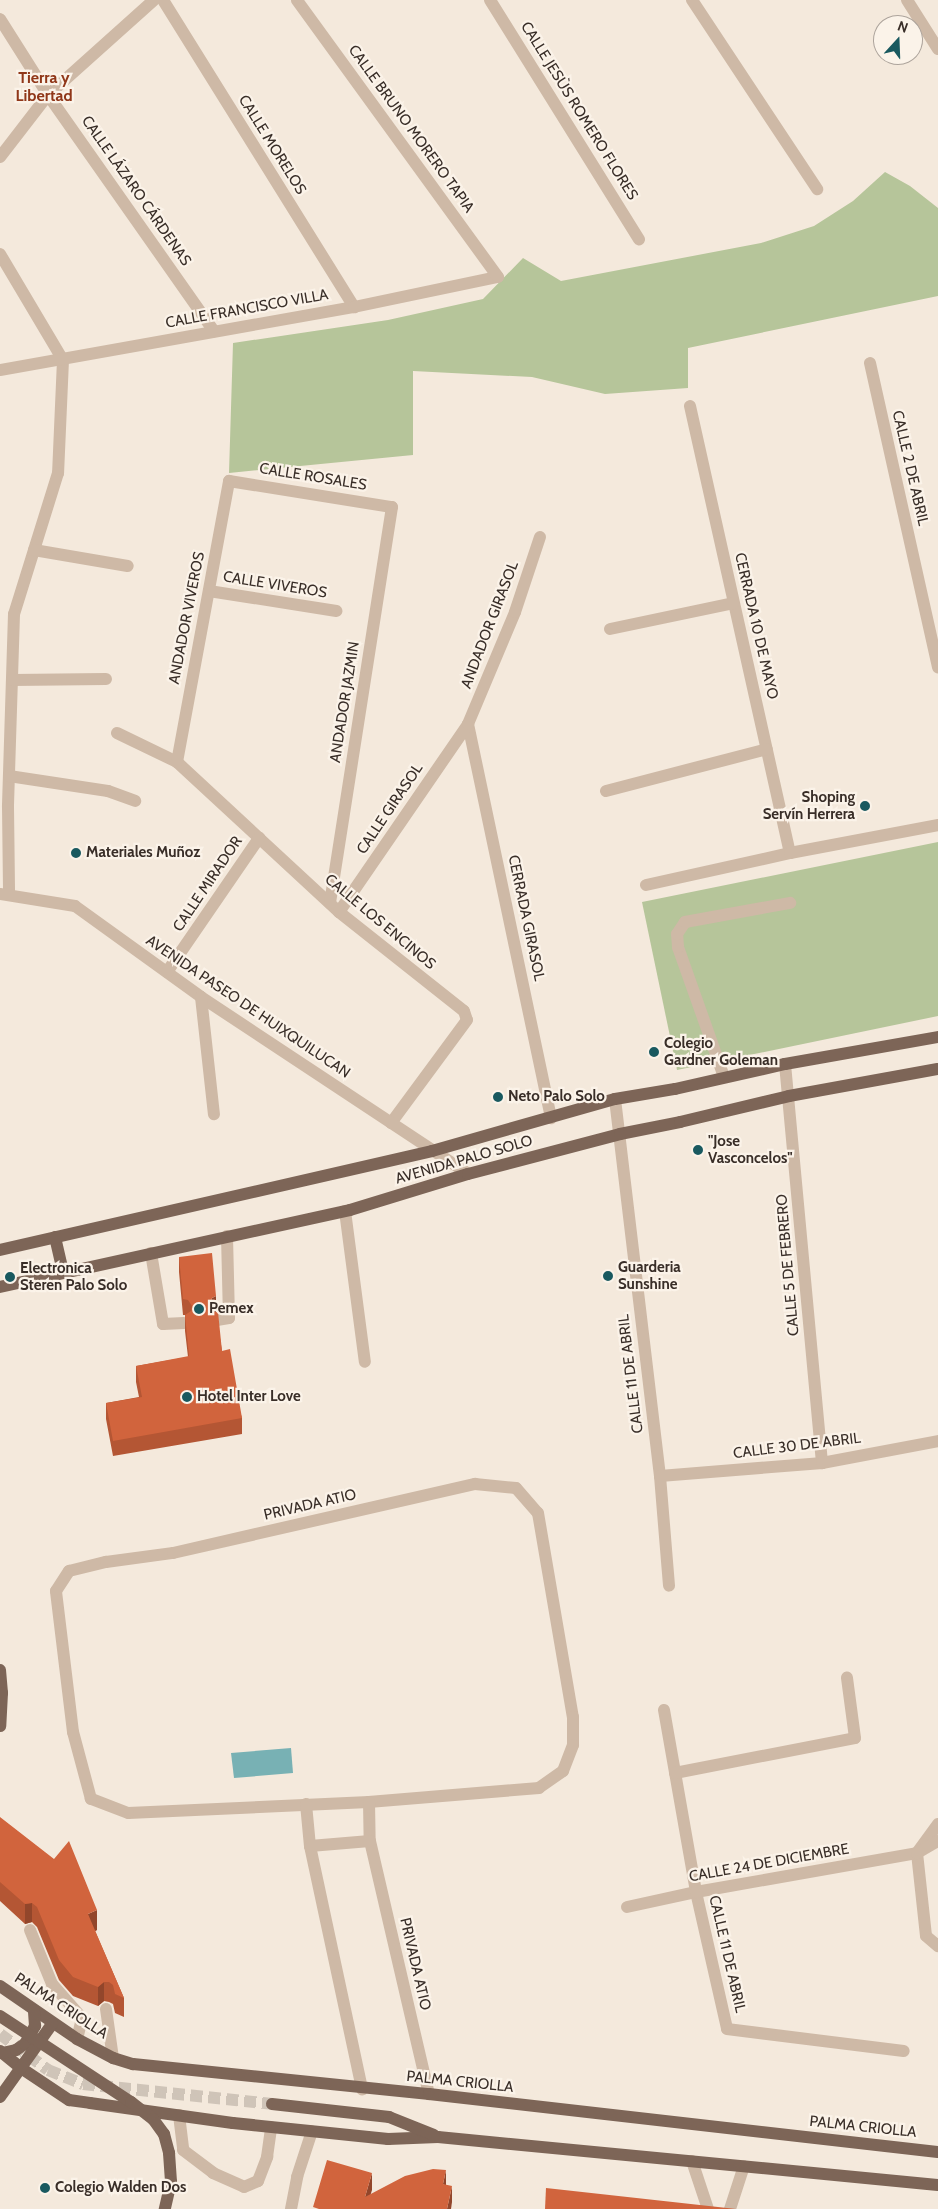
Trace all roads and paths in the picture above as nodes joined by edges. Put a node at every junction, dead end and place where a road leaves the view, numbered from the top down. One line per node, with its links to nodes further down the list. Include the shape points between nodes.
1 (154, 0): 9 (street)
2 (163, 0): 15 (street, CALLE MORELOS)
3 (297, 0): 14 (street, CALLE BRUNO MORERO TAPIA)
4 (490, 0): 12 (street, CALLE JESÙS ROMERO FLORES)
5 (692, 0): 11 (street)
6 (907, 0): 8 (street)
7 (0, 19): 9 (street, CALLE LÁZARO CÁRDENAS)
8 (938, 49)
9 (48, 95): 10 (street); 16 (street, CALLE LÁZARO CÁRDENAS)
10 (0, 157)
11 (817, 188)
12 (639, 239)
13 (0, 254): 17 (street)
14 (498, 277): 15 (street, CALLE FRANCISCO VILLA)
15 (354, 307): 16 (street, CALLE FRANCISCO VILLA)
16 (214, 331): 17 (street, CALLE FRANCISCO VILLA)
17 (63, 360): 19 (street, CALLE FRANCISCO VILLA); 24 (street, via 58,473)
18 (870, 363): 30 (street, CALLE 2 DE ABRIL)
19 (0, 370)
20 (690, 406): 27 (street, CERRADA 10 DE MAYO)
21 (230, 480): 22 (street, CALLE ROSALES); 26 (street, ANDADOR VIVEROS)
22 (392, 506): 46 (street, ANDADOR JAZMIN)
23 (540, 537): 33 (street, ANDADOR GIRASOL, via 515,612)
24 (34, 550): 25 (street); 32 (street, via 14,614)
25 (128, 566)
26 (209, 591): 28 (street, CALLE VIVEROS); 36 (street, ANDADOR VIVEROS)
27 (734, 603): 29 (street); 35 (street, CERRADA 10 DE MAYO)
28 (336, 611)
29 (610, 629)
30 (938, 668)
31 (106, 679): 32 (street)
32 (12, 680): 37 (street)
33 (468, 724): 46 (street, CALLE GIRASOL); 56 (street, CERRADA GIRASOL)
34 (117, 733): 36 (street, CALLE LOS ENCINOS)
35 (767, 749): 38 (street); 42 (street, CERRADA 10 DE MAYO)
36 (177, 762): 41 (street, CALLE LOS ENCINOS)
37 (9, 776): 39 (street, via 108,791); 44 (street)
38 (606, 791)
39 (135, 801)
40 (938, 825): 42 (street)
41 (259, 838): 46 (street, CALLE LOS ENCINOS); 47 (street, CALLE MIRADOR)
42 (790, 853): 43 (street)
43 (646, 885)
44 (4, 894): 47 (street, AVENIDA PASEO DE HUIXQUILUCAN, via 75,906)
45 (790, 903): 52 (street, via 685,922 677,934 678,947)
46 (335, 908): 57 (street, CALLE LOS ENCINOS, via 467,1016)
47 (167, 972): 48 (street, AVENIDA PASEO DE HUIXQUILUCAN)
48 (201, 997): 55 (street); 57 (street, AVENIDA PASEO DE HUIXQUILUCAN)
49 (938, 1037): 50 (main road, AVENIDA PALO SOLO)
50 (785, 1064): 52 (main road, AVENIDA PALO SOLO); 53 (street, CALLE 5 DE FEBRERO)
51 (938, 1070): 53 (main road, AVENIDA PALO SOLO)
52 (724, 1077): 54 (main road, AVENIDA PALO SOLO)
53 (789, 1096): 58 (main road, AVENIDA PALO SOLO); 72 (street, CALLE 5 DE FEBRERO)
54 (615, 1099): 56 (main road, AVENIDA PALO SOLO); 58 (street, CALLE 11 DE ABRIL)
55 (214, 1114)
56 (551, 1118): 59 (main road, AVENIDA PALO SOLO)
57 (391, 1123): 59 (street, AVENIDA PASEO DE HUIXQUILUCAN)
58 (620, 1134): 60 (main road, AVENIDA PALO SOLO); 73 (street, CALLE 11 DE ABRIL)
59 (432, 1152): 60 (street, AVENIDA PASEO DE HUIXQUILUCAN); 63 (main road, AVENIDA PALO SOLO)
60 (468, 1174): 61 (main road, AVENIDA PALO SOLO)
61 (345, 1211): 62 (main road, AVENIDA PALO SOLO); 70 (street)
62 (227, 1236): 65 (main road, AVENIDA PALO SOLO); 68 (street, via 229,1318)
63 (55, 1237): 64 (main road, AVENIDA PALO SOLO); 66 (main road)
64 (0, 1250)
65 (151, 1253): 66 (main road, AVENIDA PALO SOLO); 69 (street, via 163,1324)
66 (63, 1273): 67 (main road, AVENIDA PALO SOLO)
67 (0, 1287)
68 (217, 1320)
69 (184, 1323)
70 (365, 1362)
71 (938, 1441): 72 (street, CALLE 30 DE ABRIL)
72 (822, 1463): 73 (street, CALLE 30 DE ABRIL)
73 (660, 1476): 74 (street, CALLE 11 DE ABRIL)
74 (669, 1586)
75 (0, 1670): 78 (main road)
76 (847, 1678): 79 (street, via 855,1738)
77 (664, 1710): 79 (street, CALLE 11 DE ABRIL)
78 (0, 1726)
79 (675, 1774): 87 (street, CALLE 11 DE ABRIL)
80 (369, 1802): 81 (street, PRIVADA ATIO); 81 (street, PRIVADA ATIO, via 539,1788 562,1771 573,1745 572,1717 538,1513 516,1488 474,1484 173,1553 106,1562 69,1572 56,1591 73,1732 91,1799 128,1813); 83 (street, PRIVADA ATIO)
81 (306, 1804): 85 (street)
82 (938, 1824): 86 (street)
83 (370, 1841): 85 (street); 102 (street, PRIVADA ATIO)
84 (938, 1842): 86 (street, CALLE 24 DE DICIEMBRE)
85 (310, 1846): 101 (street)
86 (917, 1853): 87 (street, CALLE 24 DE DICIEMBRE); 90 (street, via 926,1936)
87 (696, 1892): 88 (street, CALLE 24 DE DICIEMBRE); 97 (street, CALLE 11 DE ABRIL, via 727,2029)
88 (627, 1907)
89 (30, 1930): 96 (street, via 52,1984 82,2018)
90 (938, 1946)
91 (0, 1986): 92 (main road, PALMA CRIOLLA)
92 (34, 2010): 95 (main road, PALMA CRIOLLA); 98 (main road, via 35,2026 26,2044 16,2050)
93 (106, 2010): 99 (street)
94 (0, 2016): 113 (main road, bridge, via 152,2119 164,2134 169,2153 171,2182)
95 (52, 2024): 96 (main road, PALMA CRIOLLA); 100 (main road)
96 (77, 2039): 99 (main road, PALMA CRIOLLA)
97 (904, 2051)
98 (1, 2052): 100 (main road)
99 (113, 2058): 101 (main road, PALMA CRIOLLA, via 133,2064)
100 (20, 2068): 103 (main road); 105 (main road, via 69,2100)
101 (362, 2089): 102 (main road, PALMA CRIOLLA)
102 (429, 2094): 109 (main road, PALMA CRIOLLA)
103 (0, 2097)
104 (272, 2104): 108 (main road, via 389,2117)
105 (178, 2115): 106 (main road); 106 (street, via 183,2150 208,2170 244,2187 258,2180 267,2157)
106 (271, 2127): 107 (main road)
107 (312, 2131): 108 (main road, via 388,2139); 114 (street, via 297,2176)
108 (438, 2137): 110 (main road)
109 (938, 2152)
110 (692, 2161): 111 (main road); 115 (street)
111 (744, 2166): 112 (main road); 116 (street)
112 (938, 2185)
113 (164, 2209)
114 (291, 2209)
115 (708, 2209)
116 (730, 2209)

